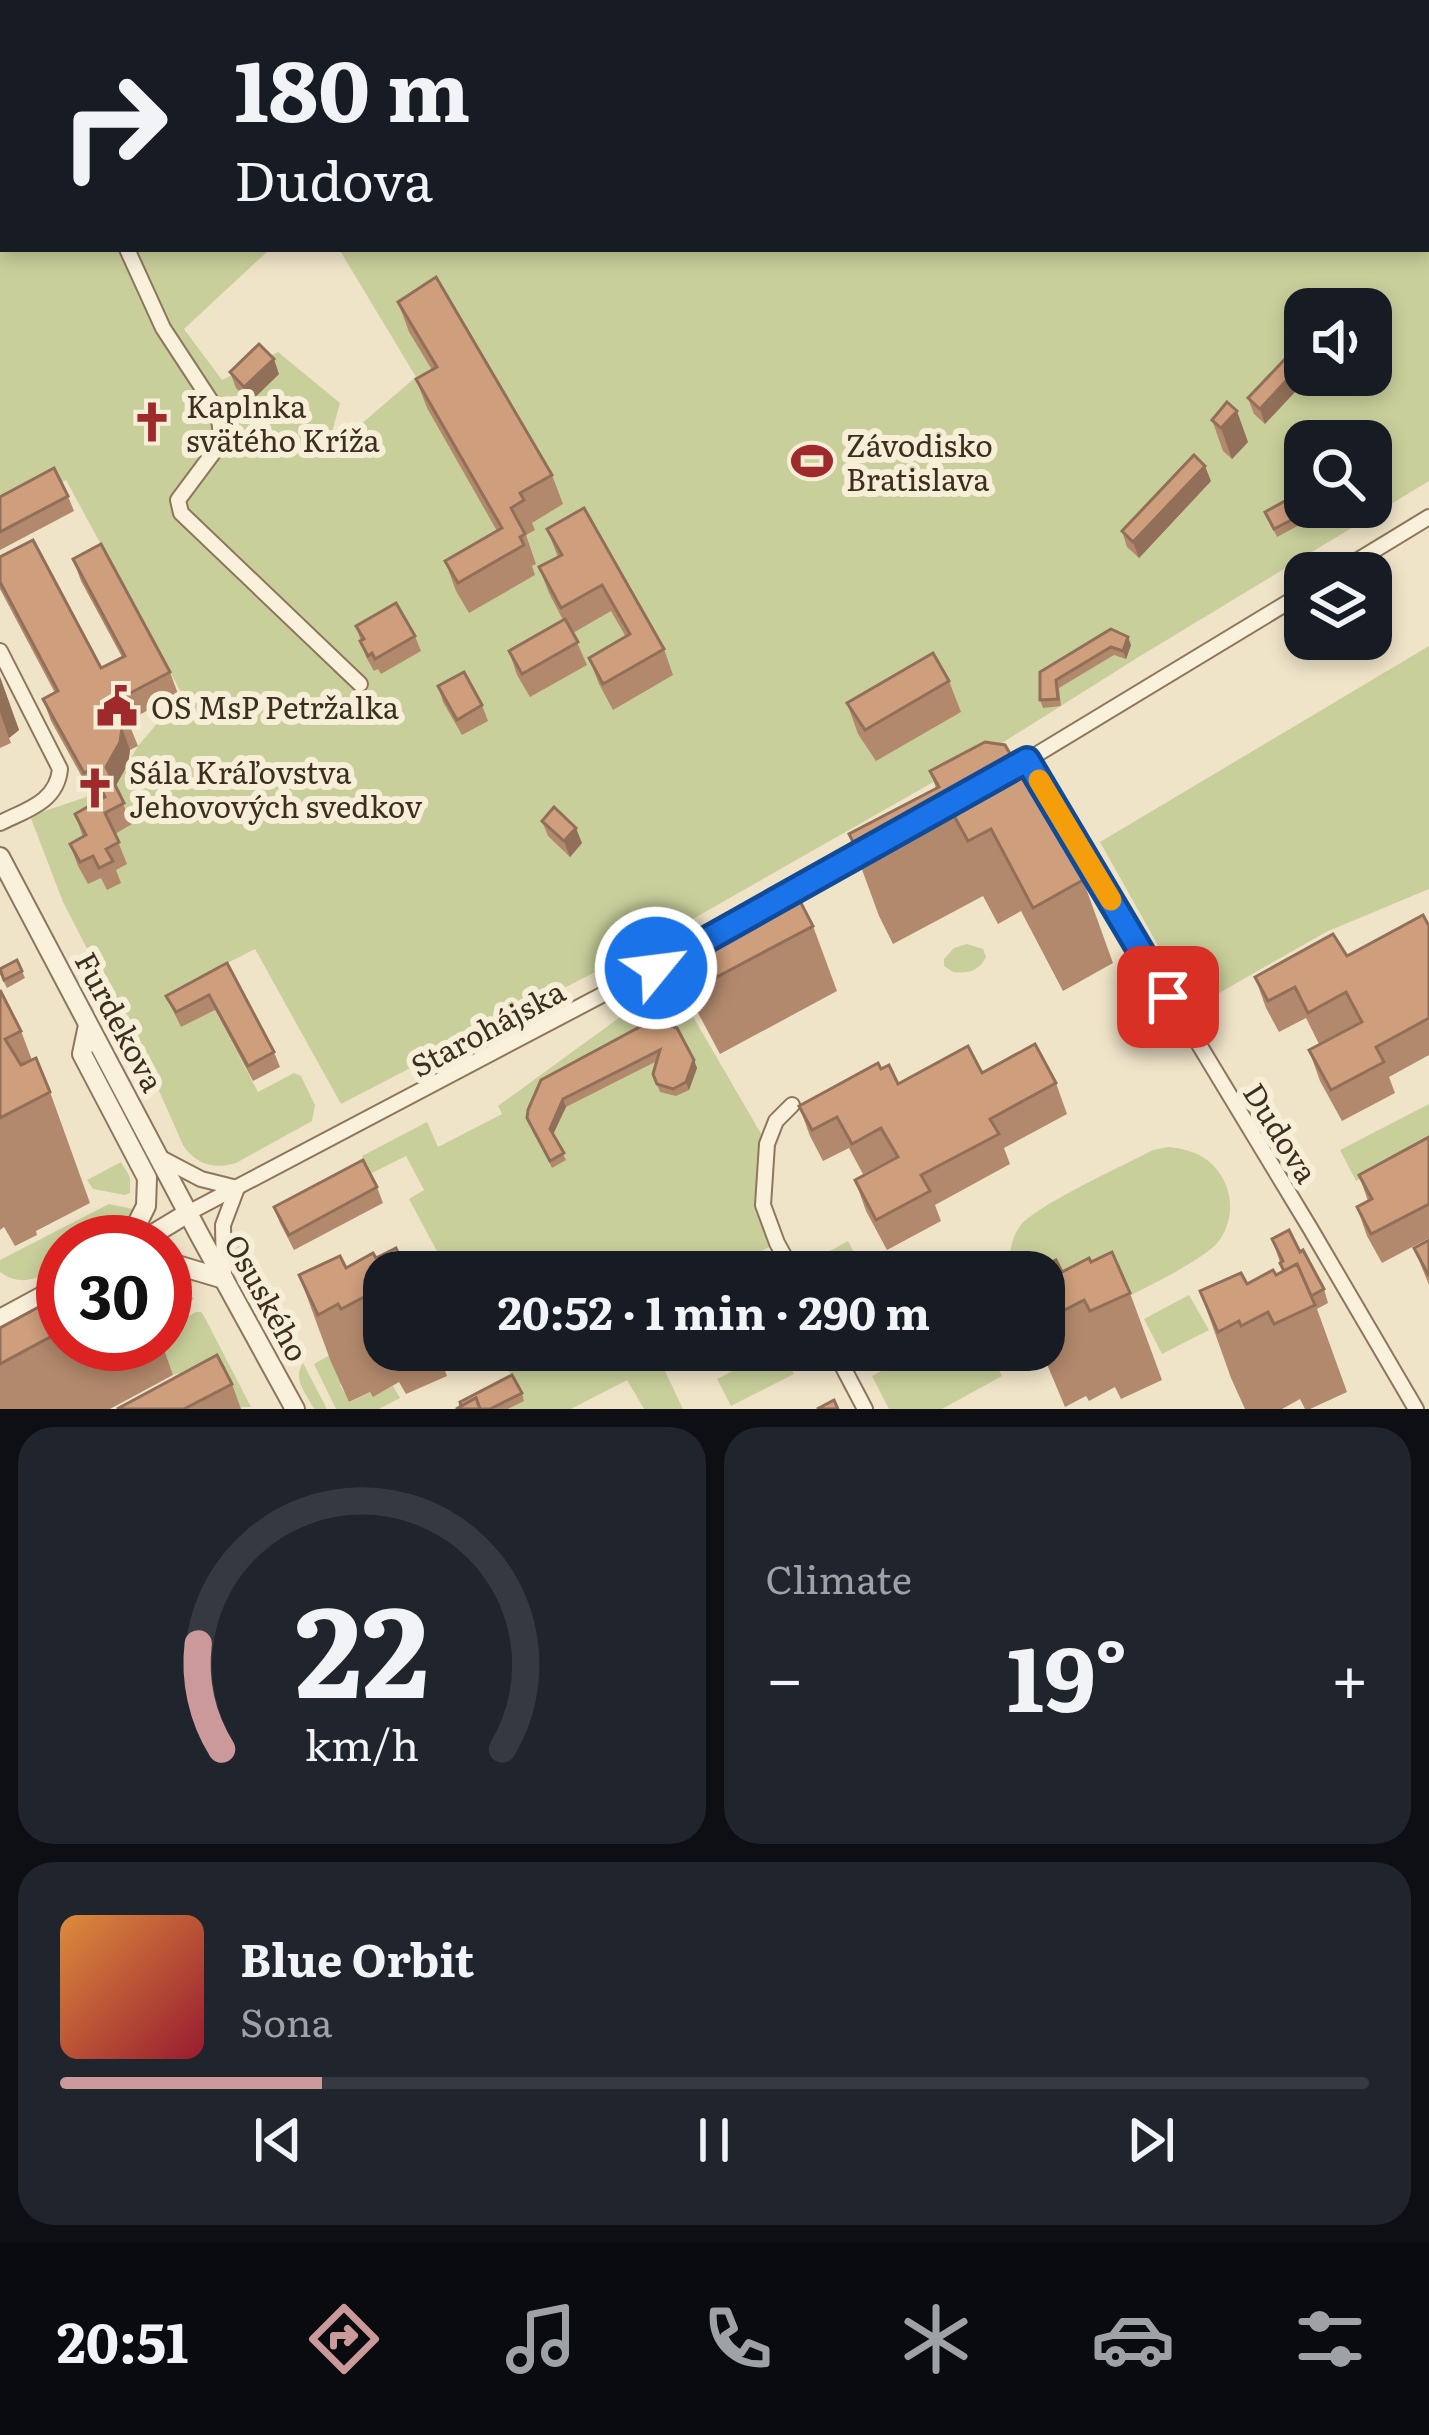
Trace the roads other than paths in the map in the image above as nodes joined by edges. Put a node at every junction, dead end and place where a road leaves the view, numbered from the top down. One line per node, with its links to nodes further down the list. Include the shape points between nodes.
1 (128, 252): 6 (street, via 163,328 218,412 222,441 178,500 181,513)
2 (1429, 517): 3 (street)
3 (1372, 552)
4 (1284, 605): 7 (street)
5 (0, 651): 9 (street, via 60,769 47,799)
6 (360, 684)
7 (1027, 760): 8 (street); 28 (street, Dudova)
8 (992, 781)
9 (0, 823)
10 (895, 836): 12 (street)
11 (0, 856): 14 (street, Furdekova)
12 (775, 902)
13 (715, 935): 17 (street, Starohájska)
14 (88, 1024): 16 (street, Furdekova); 19 (street, via 82,1054 147,1178)
15 (792, 1105): 20 (street, via 767,1144 763,1205)
16 (158, 1156): 17 (street); 18 (street, Furdekova)
17 (237, 1188): 18 (street, Starohájska); 22 (street, via 223,1225)
18 (188, 1214): 22 (street, Osuského)
19 (142, 1215)
20 (784, 1251)
21 (192, 1269): 22 (street)
22 (224, 1280): 26 (street, Osuského)
23 (36, 1300): 24 (street)
24 (6, 1317)
25 (845, 1371): 27 (street)
26 (295, 1409)
27 (865, 1409)
28 (1416, 1409)

